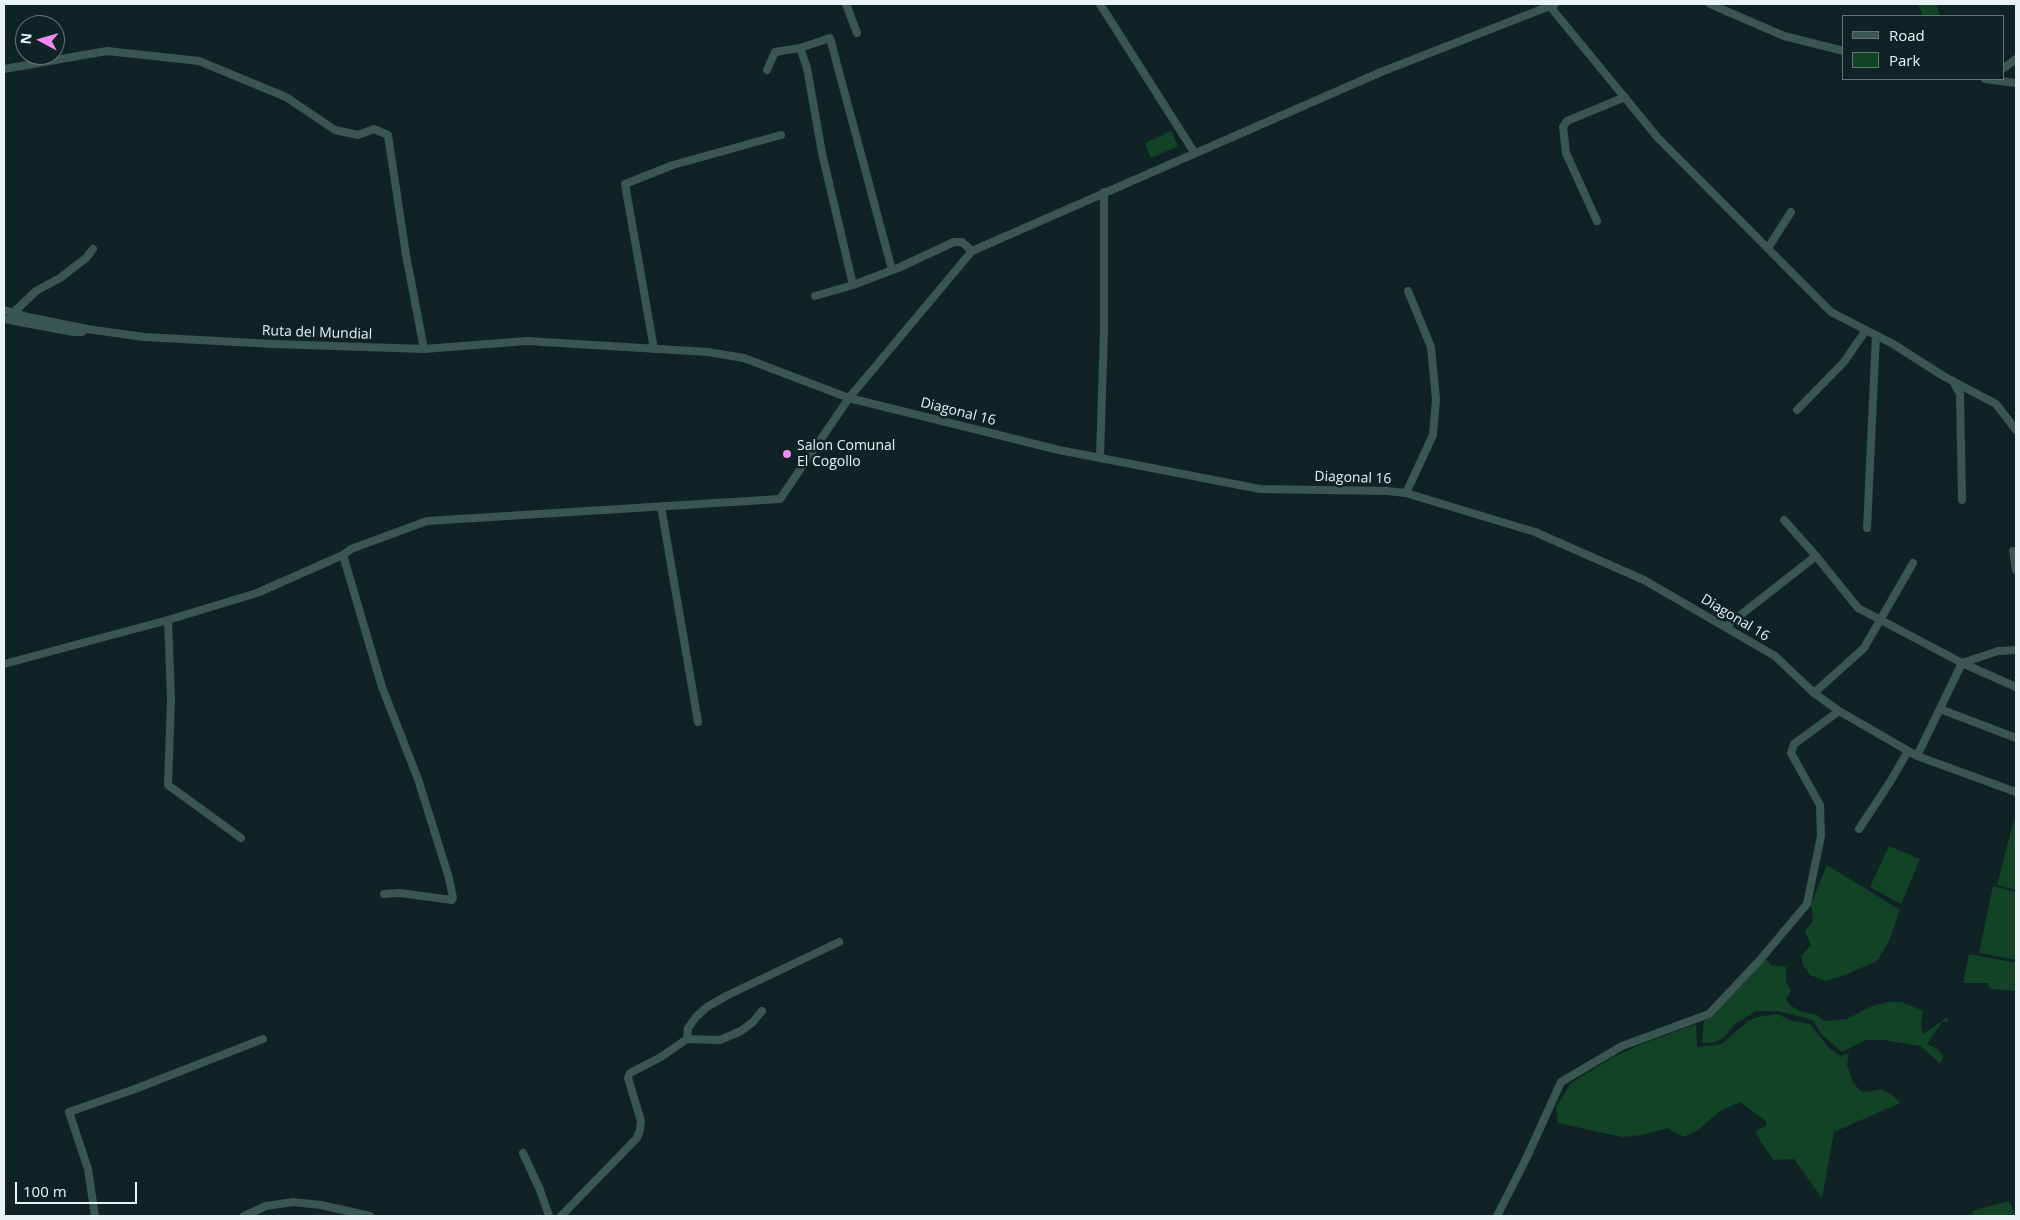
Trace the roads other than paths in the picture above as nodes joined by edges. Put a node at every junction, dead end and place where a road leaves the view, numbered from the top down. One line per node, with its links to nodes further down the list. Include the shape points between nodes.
1 (846, 4): 5 (street)
2 (1100, 4): 16 (street)
3 (1551, 4): 14 (street); 16 (street)
4 (1710, 4): 7 (street, via 1784,36)
5 (857, 33)
6 (800, 48): 11 (street, via 775,52); 23 (street, via 830,38); 24 (street, via 807,68)
7 (1842, 50)
8 (2016, 59): 9 (street)
9 (2005, 67)
10 (4, 69): 34 (street, via 107,51 199,61 286,97 335,130 358,135 374,129 388,135)
11 (767, 70)
12 (1994, 80): 13 (street)
13 (2016, 83)
14 (1625, 97): 19 (street, via 1567,121 1563,127 1566,153); 20 (street, via 1658,138)
15 (780, 135): 35 (street, via 673,165 624,184)
16 (1194, 152): 17 (street)
17 (1104, 192): 22 (street); 40 (street)
18 (1790, 212): 20 (street)
19 (1597, 222)
20 (1768, 248): 31 (street, via 1831,312)
21 (93, 249): 28 (street, via 60,278 36,291)
22 (972, 251): 23 (street, via 962,242 954,242); 37 (street)
23 (892, 270): 24 (street)
24 (852, 285): 26 (street)
25 (1408, 291): 41 (street, via 1431,347 1436,399 1433,435)
26 (815, 296)
27 (4, 310): 28 (street, Ruta del Mundial)
28 (13, 313): 30 (street, Ruta del Mundial)
29 (4, 319): 30 (street, via 73,332)
30 (87, 329): 34 (street, Ruta del Mundial, via 144,337)
31 (1866, 330): 32 (street); 38 (street, via 1844,362)
32 (1876, 335): 36 (street); 45 (street)
33 (632, 347): 34 (street, Ruta del Mundial, via 527,341); 35 (street, Diagonal 16)
34 (424, 349)
35 (654, 349): 37 (street, Diagonal 16, via 744,358)
36 (1952, 381): 39 (street, via 1996,404); 42 (street, via 1960,394)
37 (849, 398): 40 (street, Diagonal 16, via 1059,450); 43 (street, via 780,499)
38 (1797, 410)
39 (2016, 430)
40 (1100, 457): 41 (street, Diagonal 16, via 1260,489)
41 (1406, 493): 53 (street, Diagonal 16, via 1535,532 1644,580)
42 (1962, 500)
43 (661, 506): 47 (street, via 427,521 351,548); 61 (street)
44 (1784, 520): 48 (street)
45 (1868, 528)
46 (2013, 551): 50 (street)
47 (343, 555): 51 (street, via 258,593); 68 (street, via 382,687 418,780 453,898)
48 (1816, 556): 52 (street, via 1858,608); 53 (street)
49 (1913, 563): 52 (street)
50 (2016, 570)
51 (168, 620): 56 (street); 67 (street, via 171,699 168,785)
52 (1880, 620): 55 (street); 58 (street, via 1864,648)
53 (1725, 627): 58 (street, Diagonal 16, via 1775,656)
54 (2016, 650): 55 (street, via 1998,651)
55 (1962, 663): 57 (street); 59 (street)
56 (4, 664)
57 (2016, 687)
58 (1814, 693): 60 (street, Diagonal 16)
59 (1940, 709): 62 (street); 64 (street)
60 (1840, 712): 63 (street, Diagonal 16); 79 (street, via 1794,744 1791,753 1820,805 1821,836 1807,904 1709,1014 1622,1046 1561,1082)
61 (698, 722)
62 (2016, 738)
63 (1908, 751): 64 (street, Diagonal 16); 66 (street)
64 (1917, 756): 65 (street, Diagonal 16)
65 (2016, 792)
66 (1859, 829)
67 (241, 838)
68 (384, 894)
69 (839, 942): 72 (street, via 707,1007 688,1028)
70 (762, 1011): 72 (street, via 741,1031 720,1040)
71 (263, 1039): 74 (street, via 69,1112 88,1169)
72 (686, 1039): 78 (street, via 630,1073 628,1078 641,1121 637,1138)
73 (523, 1152): 77 (street)
74 (95, 1216)
75 (244, 1216): 76 (street, via 266,1206 293,1202)
76 (370, 1216)
77 (549, 1216)
78 (561, 1216)
79 (1497, 1216)

